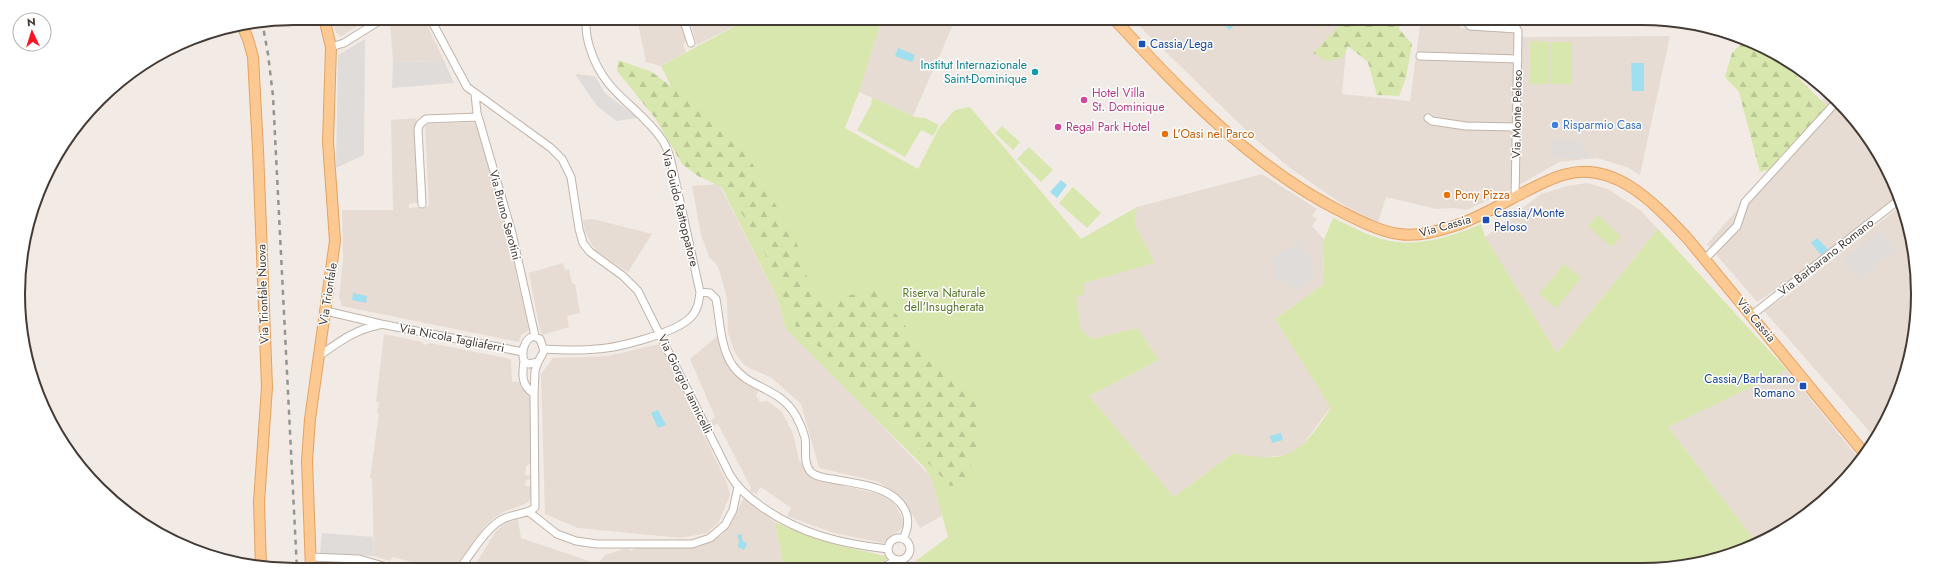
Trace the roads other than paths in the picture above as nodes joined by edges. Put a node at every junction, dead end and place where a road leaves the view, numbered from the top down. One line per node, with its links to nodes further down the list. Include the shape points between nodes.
1 (326, 25): 10 (main road, Via Trionfale)
2 (373, 25): 10 (street, via 344,43)
3 (434, 25): 13 (street, Via Giorgio Iannicelli, via 462,81)
4 (587, 25): 22 (street, Via Guido Rattoppatore, via 593,59 604,79 658,135 666,147 674,170)
5 (685, 25): 9 (street)
6 (1120, 25): 18 (main road, Via Cassia, via 1168,76 1249,152 1308,194 1373,227 1400,234 1428,233 1469,220)
7 (1469, 25): 12 (street, Via Monte Peloso, via 1517,29)
8 (244, 30): 40 (main road, Via Trionfale Nuova, via 253,57 267,387 259,502)
9 (691, 43)
10 (331, 46): 23 (main road, Via Trionfale, via 328,142 335,241)
11 (1420, 56): 12 (street)
12 (1518, 59): 17 (street, Via Monte Peloso)
13 (475, 94): 15 (street, Via Bruno Serotini); 26 (street, Via Giorgio Iannicelli, via 551,148 562,159 571,177 583,243 590,252 635,286)
14 (1833, 105): 21 (street, via 1744,202 1737,226)
15 (478, 117): 20 (street, via 426,119 420,124 418,130); 27 (street, Via Bruno Serotini, via 512,233)
16 (1428, 118): 17 (street, via 1432,121 1466,126)
17 (1516, 127): 18 (street, Via Monte Peloso)
18 (1515, 198): 21 (main road, Via Cassia, via 1566,174 1586,172 1607,175 1624,182 1645,198 1672,222)
19 (1895, 203): 24 (street, Via Barbarano Romano)
20 (422, 204)
21 (1705, 259): 24 (main road, Via Cassia)
22 (700, 292): 26 (street, Via Guido Rattoppatore, via 698,305 691,317 680,325); 37 (street, via 710,293 716,299 726,350 732,365 747,379 782,398 796,415 804,434 806,462 811,472 892,495 900,502 907,516 907,528)
23 (326, 311): 25 (street, Via Nicola Tagliaferri); 30 (main road, Via Trionfale)
24 (1752, 315): 34 (main road, Via Cassia)
25 (381, 324): 29 (street, Via Nicola Tagliaferri); 30 (street, Via Nicola Tagliaferri, via 359,330)
26 (660, 333): 28 (street, via 602,349); 35 (street, Via Giorgio Iannicelli)
27 (535, 336): 28 (street, via 540,339); 29 (street, via 527,340)
28 (544, 349): 32 (street)
29 (523, 352): 31 (street)
30 (319, 356): 39 (main road, Via Trionfale, via 307,460)
31 (524, 361): 32 (street, via 529,364); 33 (street, via 524,384)
32 (538, 362): 33 (street)
33 (534, 394): 36 (street, via 536,502 534,509)
34 (1861, 450)
35 (738, 487): 36 (street, via 733,510 725,525 710,538 692,544 597,544 576,541 557,534); 38 (street, via 771,513 805,531 845,543)
36 (529, 512): 44 (street, via 507,517 494,524)
37 (903, 539): 38 (street, via 892,540); 41 (street, via 909,544 911,551 904,560)
38 (888, 549): 41 (street, via 890,556)
39 (310, 558): 42 (main road, Via Trionfale); 43 (street, via 359,559)
40 (261, 561)
41 (896, 561): 45 (street)
42 (310, 563)
43 (373, 563)
44 (463, 563)
45 (892, 563)

